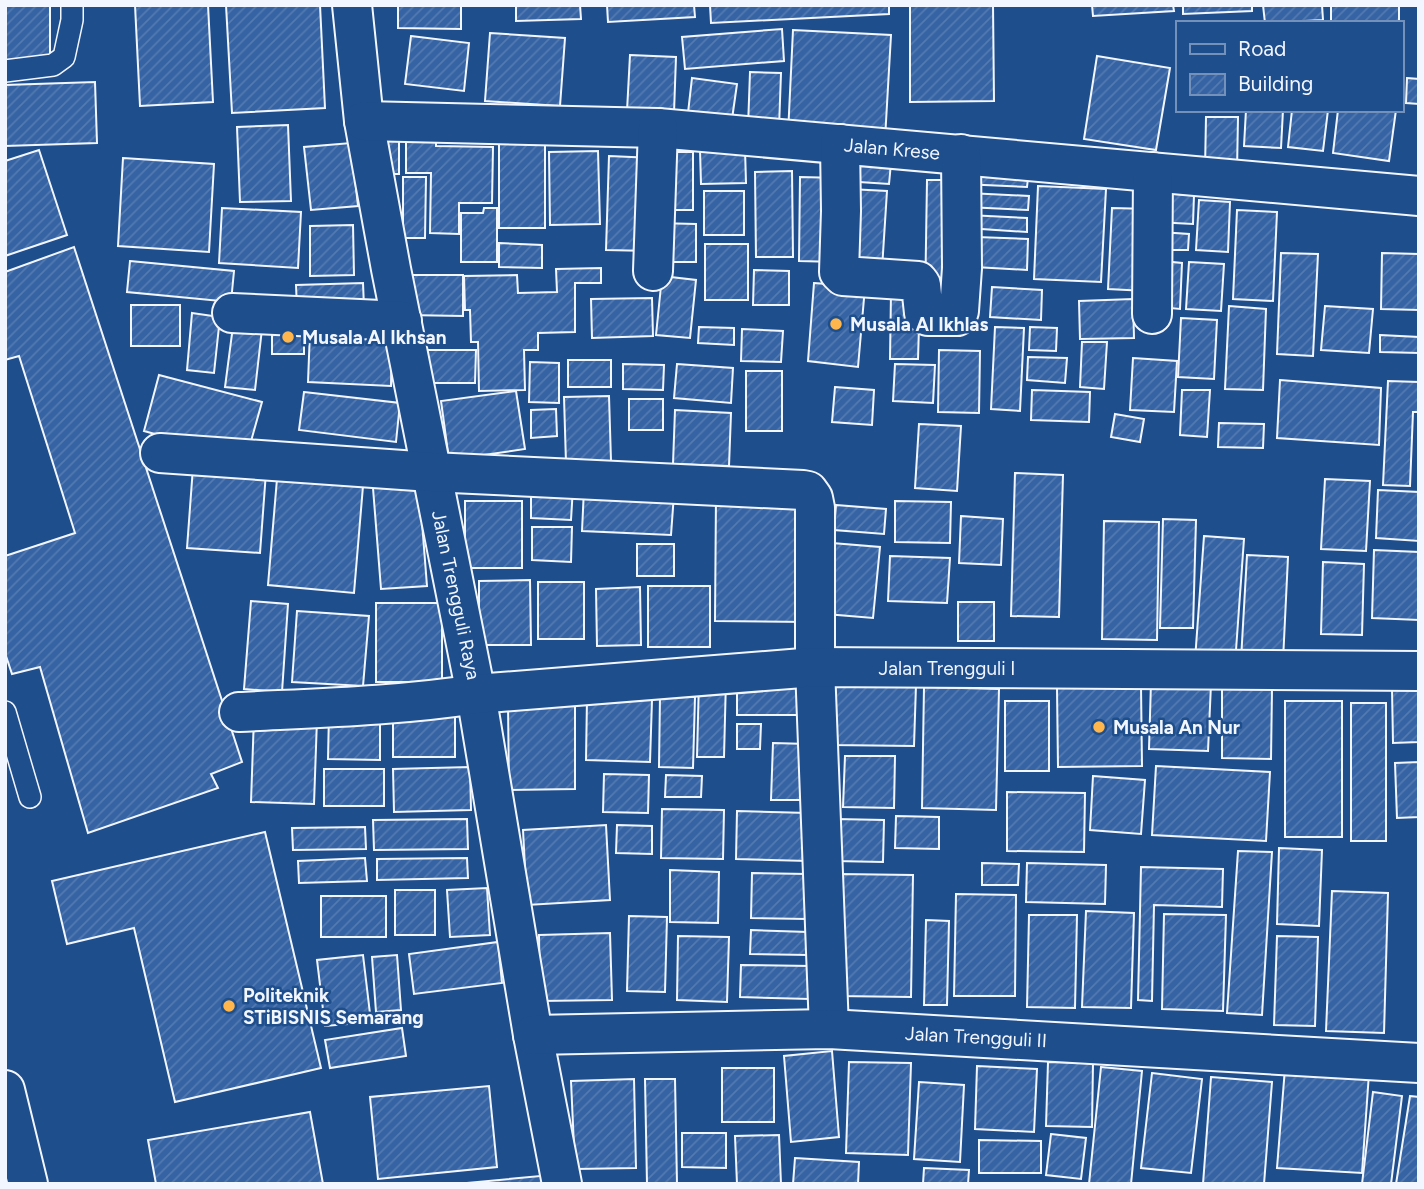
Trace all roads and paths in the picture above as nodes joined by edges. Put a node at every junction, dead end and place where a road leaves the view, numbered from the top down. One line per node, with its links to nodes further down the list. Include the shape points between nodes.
1 (72, 5): 3 (lane, via 64,57 52,65)
2 (352, 5): 4 (street, Jalan Trengguli Raya)
3 (5, 71)
4 (364, 121): 5 (street, Jalan Krese); 13 (street, Jalan Trengguli Raya)
5 (658, 128): 6 (street, Jalan Krese); 10 (street)
6 (840, 144): 7 (street, Jalan Krese); 7 (street, via 839,272 918,281 928,316 957,316 959,311)
7 (961, 154): 8 (street, Jalan Krese)
8 (1153, 172): 9 (street, Jalan Krese); 12 (street)
9 (1419, 196)
10 (653, 271)
11 (232, 313): 13 (street)
12 (1152, 314)
13 (402, 321): 15 (street, Jalan Trengguli Raya)
14 (160, 453): 15 (street)
15 (431, 472): 16 (street, via 808,491 815,508); 18 (street, Jalan Trengguli Raya)
16 (815, 667): 17 (street, Jalan Trengguli I); 18 (street, Jalan Trengguli I); 22 (street)
17 (1419, 671)
18 (476, 694): 20 (street, Jalan Trengguli I); 23 (street, Jalan Trengguli Raya)
19 (5, 712): 21 (lane)
20 (239, 712)
21 (30, 797)
22 (828, 1029): 23 (street, Jalan Trengguli II); 24 (street, Jalan Trengguli II)
23 (533, 1035): 27 (street, Jalan Trengguli Raya)
24 (1419, 1063)
25 (6, 1096): 26 (street)
26 (28, 1184)
27 (562, 1184)

